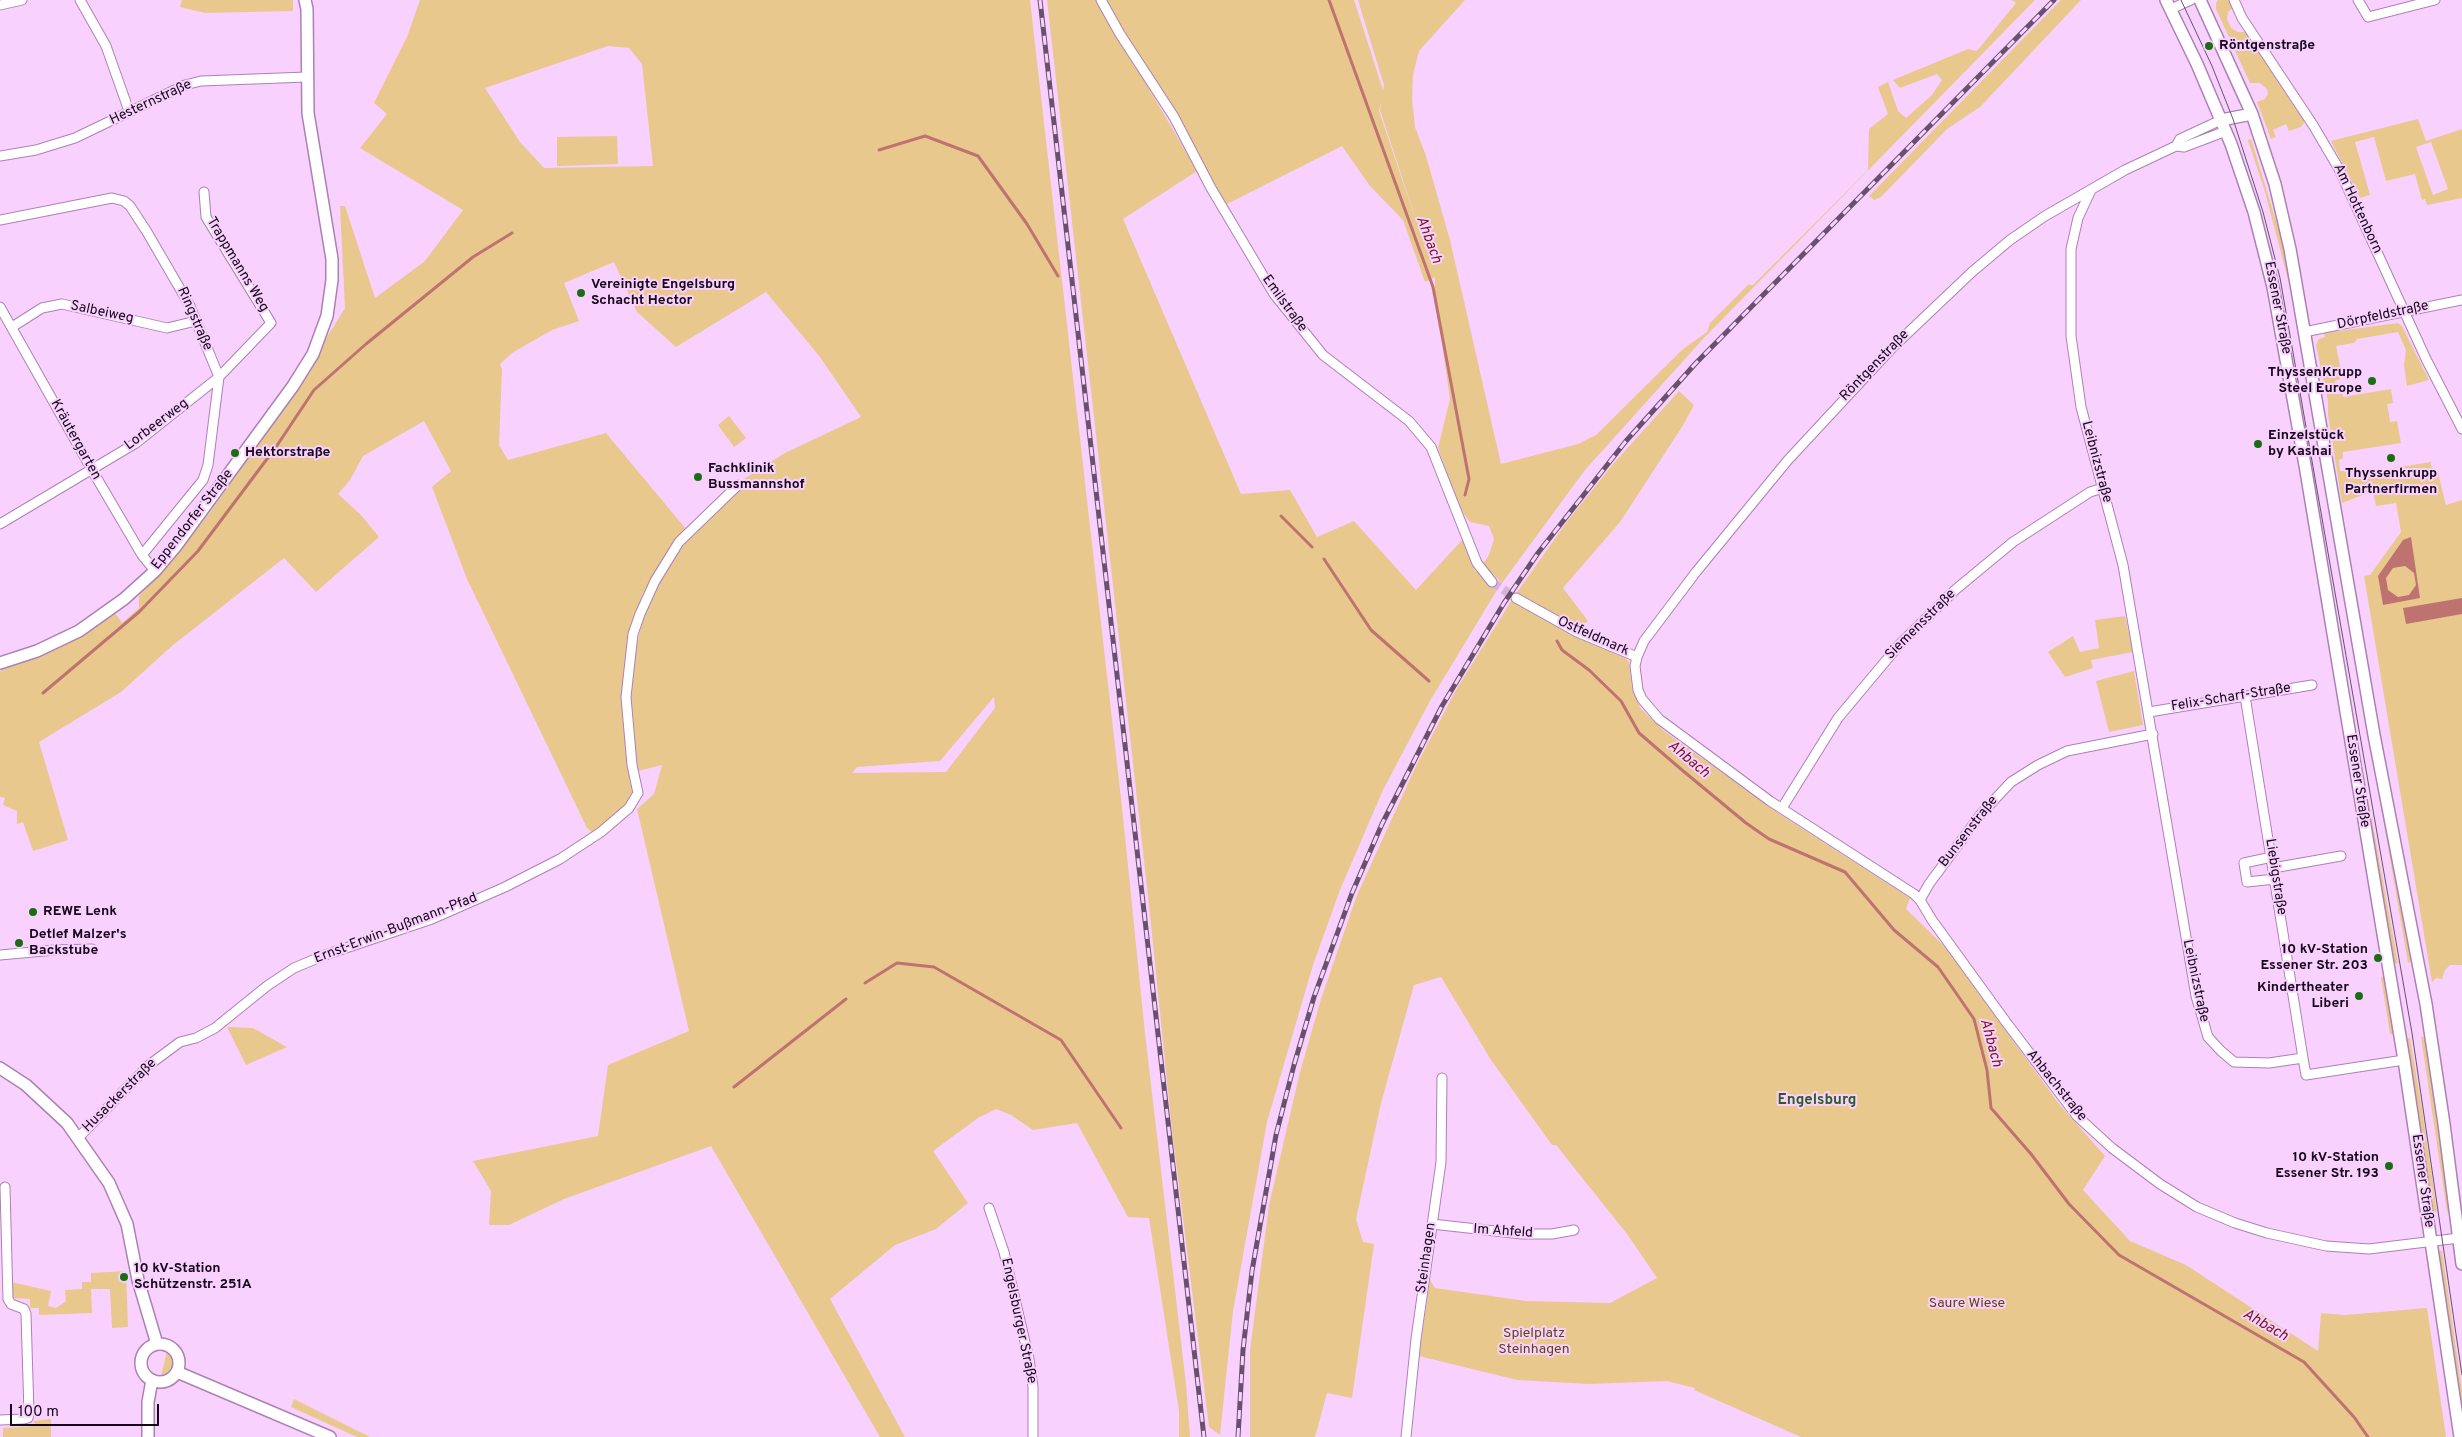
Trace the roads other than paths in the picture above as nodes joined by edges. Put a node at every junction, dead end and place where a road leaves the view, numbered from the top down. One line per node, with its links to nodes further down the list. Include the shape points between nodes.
1 (22, 0): 10 (street)
2 (80, 0): 13 (street, via 106,46)
3 (1101, 0): 34 (street, Emilstraße, via 1161,95 1211,188 1280,302 1323,354 1408,421 1431,447 1477,563)
4 (2191, 0): 11 (street)
5 (2200, 0): 14 (main road, Essener Straße)
6 (2234, 0): 22 (street, Am Hottenborn, via 2242,18 2338,169)
7 (2358, 0): 8 (street, via 2368,17)
8 (2435, 0)
9 (308, 3): 12 (main road, Eppendorfer Straße)
10 (0, 5)
11 (2168, 5): 15 (main road, Essener Straße)
12 (307, 78): 13 (street, Hesternstraße, via 201,81); 33 (main road, Eppendorfer Straße, via 310,126 332,259 330,299 324,326 293,386 176,546)
13 (129, 111): 16 (street, Hesternstraße, via 93,131 56,145)
14 (2252, 114): 15 (main road); 25 (main road, Essener Straße, via 2281,210)
15 (2224, 126): 17 (street, Röntgenstraße, via 2180,139 2176,146); 52 (main road, Essener Straße, via 2265,249 2279,314)
16 (0, 156)
17 (2091, 190): 30 (street, Leibnizstraße, via 2078,218 2071,249 2071,336 2082,407); 36 (street, Röntgenstraße, via 2010,240 1893,347 1788,460 1742,515 1644,641)
18 (204, 192): 26 (street, Trappmanns Weg, via 206,217 271,323)
19 (0, 220): 23 (street, Ringstraße, via 112,198 124,201 171,271)
20 (2462, 300): 22 (street, Dörpfeldstraße)
21 (0, 307): 24 (street, Kräutergarten)
22 (2404, 312): 25 (street, Dörpfeldstraße); 27 (street, Am Hottenborn)
23 (196, 321): 24 (street, Salbeiweg, via 167,328 62,304 42,308); 26 (street, Ringstraße)
24 (12, 327): 28 (street, Kräutergarten)
25 (2304, 332): 60 (main road, Essener Straße, via 2426,1004)
26 (220, 377): 28 (street, Lorbeerweg, via 136,443); 32 (street, via 203,480)
27 (2462, 429)
28 (92, 470): 31 (street, Lorbeerweg); 32 (street, Kräutergarten)
29 (738, 485): 50 (street, Ernst-Erwin-Bußmann-Pfad, via 679,542 655,581 640,614 634,634 626,696 638,793 629,808 601,832 560,859 505,887 432,919 294,968)
30 (2103, 488): 40 (street, Leibnizstraße, via 2123,565); 42 (street, Siemensstraße, via 2090,492 2013,542 1966,580 1906,638 1838,718)
31 (0, 524)
32 (142, 554): 33 (street, Kräutergarten)
33 (154, 571): 37 (main road, Eppendorfer Straße, via 93,622 37,651)
34 (1492, 582)
35 (1516, 598): 36 (street, Ostfeldmark, via 1577,632)
36 (1637, 657): 42 (street, Ostfeldmark, via 1638,690 1659,719)
37 (0, 663)
38 (2312, 685): 39 (street, Felix-Scharf-Straße)
39 (2245, 696): 40 (street, Felix-Scharf-Straße); 44 (street, Liebigstraße)
40 (2149, 712): 41 (street, Leibnizstraße)
41 (2153, 734): 47 (street, Bunsenstraße, via 2080,747 2024,772 1994,798); 51 (street, Leibnizstraße, via 2196,996 2208,1036 2234,1062 2269,1063)
42 (1782, 808): 47 (street, Ahbachstraße)
43 (2341, 856): 45 (street)
44 (2272, 857): 45 (street, Liebigstraße); 46 (street, via 2244,863 2247,882)
45 (2273, 868): 46 (street, Liebigstraße)
46 (2275, 879): 51 (street, Liebigstraße)
47 (1920, 900): 61 (street, Ahbachstraße, via 2077,1116 2112,1148 2160,1184 2216,1215 2299,1241 2369,1249)
48 (92, 949): 49 (street)
49 (0, 955)
50 (215, 1028): 55 (street, Husackerstraße, via 180,1042 148,1065)
51 (2303, 1058): 52 (street, via 2306,1075)
52 (2404, 1060): 61 (main road, Essener Straße)
53 (0, 1068): 55 (main road, via 42,1098)
54 (1442, 1078): 58 (street, Steinhagen, via 1441,1162)
55 (79, 1137): 64 (main road, via 108,1183 127,1224 138,1280)
56 (5, 1187): 63 (street)
57 (989, 1208): 70 (street, Engelsburger Straße, via 1004,1252 1029,1359 1033,1387)
58 (1432, 1224): 59 (street, Im Ahfeld, via 1522,1234); 71 (street, Steinhagen)
59 (1574, 1230)
60 (2459, 1238): 61 (street, Ahbachstraße); 62 (main road, Essener Straße)
61 (2430, 1241): 72 (main road, Essener Straße)
62 (2462, 1264)
63 (4, 1275): 67 (street, via 8,1299 11,1304 24,1309 26,1314 29,1413 24,1420)
64 (157, 1344): 65 (main road, via 168,1345 177,1354); 66 (main road, via 146,1350 141,1359 142,1371)
65 (177, 1372): 66 (main road, via 168,1380); 69 (main road)
66 (152, 1380): 68 (main road)
67 (0, 1420)
68 (148, 1437)
69 (330, 1437)
70 (1033, 1437)
71 (1406, 1437)
72 (2460, 1437)

